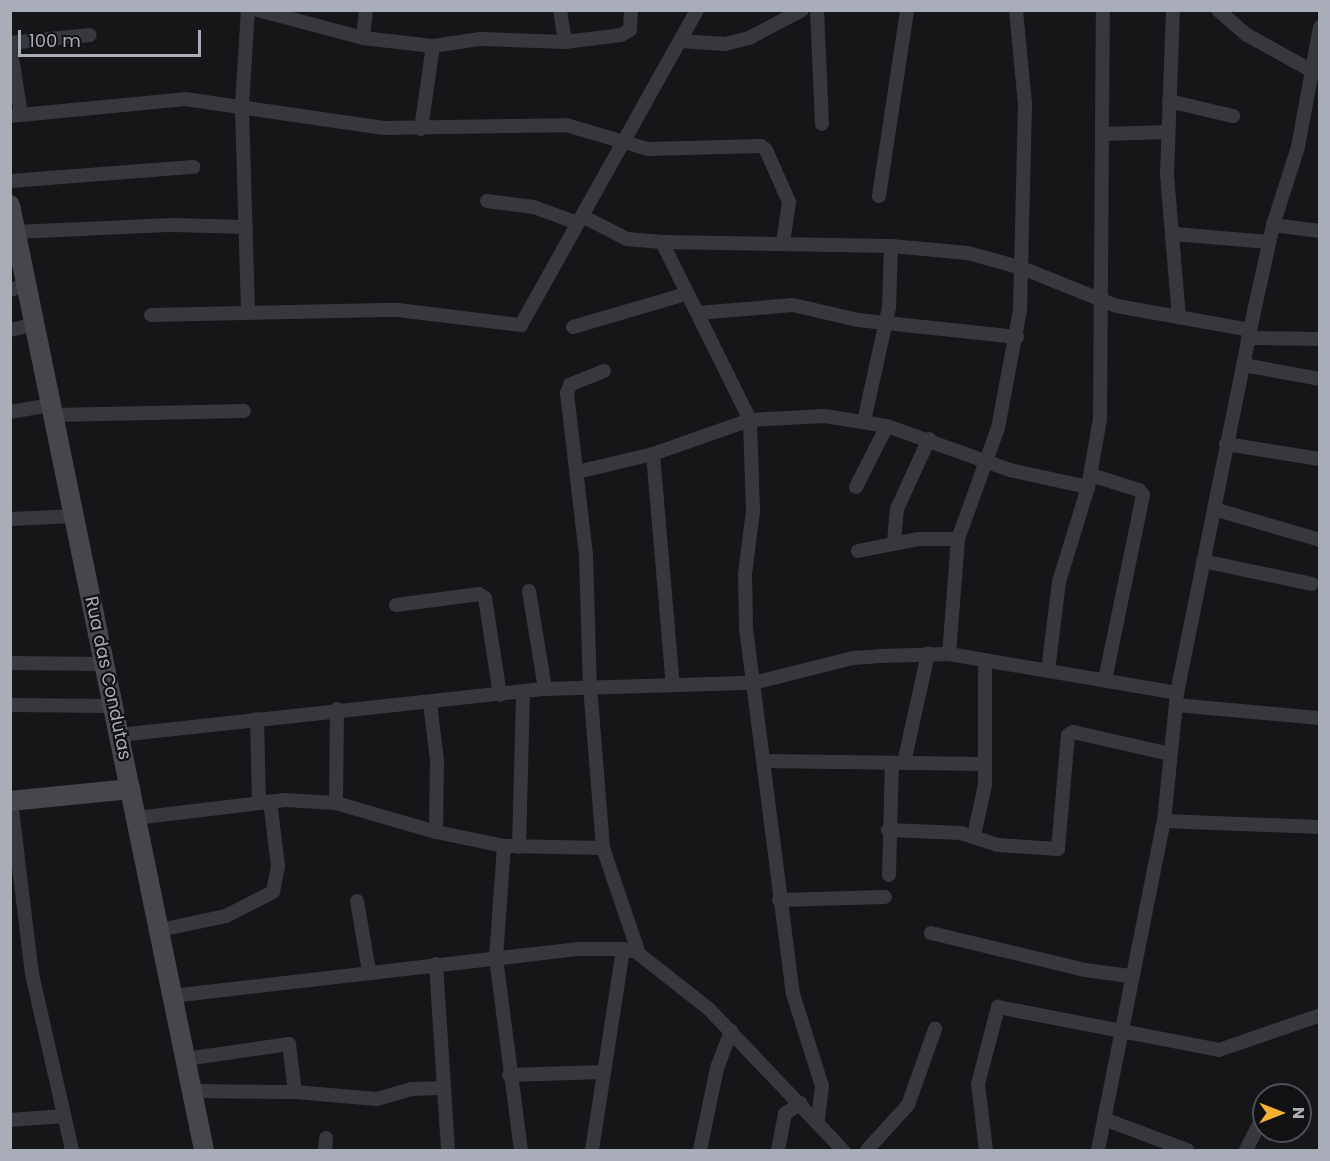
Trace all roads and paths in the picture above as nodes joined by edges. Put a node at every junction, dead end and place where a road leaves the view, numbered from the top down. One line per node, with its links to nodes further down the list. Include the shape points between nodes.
1 (248, 10): 23 (street)
2 (258, 10): 16 (street)
3 (366, 10): 16 (street)
4 (560, 10): 18 (street)
5 (631, 10): 18 (street, via 627,33)
6 (697, 10): 17 (street)
7 (802, 10): 17 (street, via 749,38 725,44)
8 (817, 10): 26 (street)
9 (907, 10): 33 (street)
10 (1016, 10): 46 (street, via 1025,104)
11 (1103, 10): 29 (street)
12 (1173, 10): 22 (street)
13 (1218, 10): 21 (street, via 1247,35)
14 (1320, 27): 21 (street)
15 (90, 35): 19 (street)
16 (363, 38): 20 (street)
17 (681, 41): 30 (street)
18 (565, 42): 20 (street, via 480,39)
19 (10, 44): 24 (street)
20 (433, 46): 27 (street)
21 (1314, 72): 37 (street, via 1298,147)
22 (1169, 101): 25 (street); 28 (street)
23 (242, 105): 24 (street, via 185,99); 27 (street, via 344,122); 38 (street)
24 (16, 115)
25 (1233, 116)
26 (822, 124)
27 (421, 129): 30 (street, via 566,125)
28 (1167, 132): 29 (street); 41 (street)
29 (1104, 134): 49 (street)
30 (623, 144): 36 (street); 44 (street, via 648,149 764,147 789,202)
31 (193, 167): 32 (street)
32 (10, 181)
33 (879, 196)
34 (488, 201): 36 (street, via 534,207)
35 (10, 205): 40 (street, Rua das Condutas)
36 (579, 219): 42 (street, via 627,239); 50 (street, via 521,325 398,310)
37 (1273, 225): 39 (street); 43 (street)
38 (246, 227): 40 (street, via 173,225); 50 (street)
39 (1320, 231)
40 (16, 232): 47 (street, Rua das Condutas)
41 (1174, 234): 43 (street); 53 (street)
42 (662, 242): 44 (street); 48 (street)
43 (1269, 242): 58 (street)
44 (783, 243): 45 (street)
45 (891, 246): 46 (street, via 968,253); 54 (street)
46 (1022, 268): 49 (street); 59 (street)
47 (19, 288): 55 (street, Rua das Condutas)
48 (686, 294): 51 (street); 56 (street)
49 (1103, 301): 53 (street); 76 (street, via 1100,420)
50 (248, 311): 52 (street)
51 (698, 313): 54 (street, via 793,304); 67 (street)
52 (151, 315)
53 (1179, 317): 58 (street)
54 (886, 323): 59 (street); 68 (street)
55 (35, 324): 57 (street); 64 (street, Rua das Condutas)
56 (573, 327)
57 (10, 330)
58 (1249, 334): 60 (street); 61 (street)
59 (1017, 337): 74 (street, via 1008,389)
60 (1320, 339)
61 (1244, 365): 63 (street); 71 (street)
62 (604, 371): 75 (street, via 568,389)
63 (1320, 379)
64 (52, 410): 65 (street); 66 (street); 79 (street, Rua das Condutas)
65 (244, 411)
66 (10, 412)
67 (750, 420): 68 (street, via 825,416); 72 (street); 96 (street, via 753,511 746,574)
68 (864, 421): 69 (street)
69 (887, 426): 70 (street); 77 (street)
70 (929, 439): 74 (street); 83 (street, via 897,509)
71 (1226, 444): 73 (street); 78 (street)
72 (653, 454): 75 (street); 97 (street)
73 (1320, 459)
74 (986, 462): 76 (street); 81 (street)
75 (577, 472): 98 (street, via 586,555)
76 (1089, 481): 94 (street, via 1066,553); 95 (street, via 1138,490 1143,495)
77 (856, 487)
78 (1214, 509): 82 (street); 85 (street)
79 (75, 516): 80 (street); 93 (street, Rua das Condutas)
80 (10, 519)
81 (958, 539): 83 (street); 90 (street)
82 (1320, 540)
83 (894, 542): 84 (street)
84 (858, 551)
85 (1203, 561): 86 (street); 102 (street)
86 (1312, 584)
87 (529, 591): 99 (street)
88 (396, 605): 101 (street, via 479,594 485,597)
89 (928, 654): 90 (street); 96 (street, via 853,658); 112 (street)
90 (949, 654): 91 (street)
91 (985, 660): 94 (street); 113 (street)
92 (10, 663): 93 (street)
93 (104, 664): 105 (street, Rua das Condutas)
94 (1048, 671): 95 (street)
95 (1105, 680): 102 (street)
96 (753, 683): 97 (street); 111 (street)
97 (673, 685): 98 (street)
98 (590, 686): 99 (street); 126 (street)
99 (545, 689): 100 (street)
100 (523, 693): 101 (street); 125 (street)
101 (500, 695): 103 (street)
102 (1176, 699): 107 (street); 110 (street)
103 (430, 703): 106 (street); 122 (street, via 437,760)
104 (10, 705): 105 (street)
105 (113, 706): 109 (street, Rua das Condutas)
106 (337, 709): 108 (street); 117 (street)
107 (1320, 718)
108 (257, 719): 109 (street); 116 (street)
109 (119, 735): 114 (street, Rua das Condutas)
110 (1170, 754): 119 (street); 123 (street, via 1070,733 1058,849 998,845)
111 (764, 761): 112 (street); 129 (street)
112 (898, 764): 113 (street); 121 (street)
113 (985, 764): 123 (street, via 981,820)
114 (130, 789): 115 (street); 118 (street, Rua das Condutas)
115 (11, 801): 151 (street, via 33,974)
116 (264, 802): 117 (street); 118 (street); 131 (street, via 278,866 273,892 226,916)
117 (336, 803): 122 (street)
118 (136, 818): 131 (street, Rua das Condutas)
119 (1164, 821): 120 (street); 138 (street)
120 (1320, 827)
121 (888, 830): 123 (street); 127 (street)
122 (436, 832): 124 (street)
123 (974, 835)
124 (504, 846): 125 (street); 135 (street)
125 (519, 847): 126 (street)
126 (603, 848): 134 (street)
127 (889, 875)
128 (885, 897): 129 (street)
129 (779, 900): 154 (street, via 793,994 822,1086)
130 (357, 901): 137 (street)
131 (160, 930): 139 (street, Rua das Condutas)
132 (931, 933): 138 (street, via 1085,970)
133 (623, 949): 134 (street); 135 (street); 145 (street)
134 (639, 954): 142 (street)
135 (496, 958): 136 (street); 146 (street)
136 (436, 964): 137 (street); 147 (street)
137 (369, 971): 139 (street)
138 (1130, 976): 143 (street)
139 (172, 996): 144 (street, Rua das Condutas)
140 (1318, 1016): 143 (street, via 1219,1050)
141 (934, 1029): 163 (street, via 908,1105)
142 (731, 1031): 150 (street); 160 (street, via 717,1068)
143 (1121, 1031): 152 (street); 164 (street, via 998,1007 978,1084)
144 (186, 1059): 148 (street, Rua das Condutas); 149 (street, via 289,1044)
145 (603, 1072): 146 (street); 159 (street)
146 (509, 1075): 158 (street)
147 (443, 1088): 149 (street, via 411,1089 377,1099); 157 (street)
148 (192, 1091): 149 (street); 156 (street, Rua das Condutas)
149 (295, 1092)
150 (800, 1103): 154 (street); 161 (street, via 785,1114)
151 (64, 1116): 153 (street); 155 (street)
152 (1104, 1119): 165 (street); 166 (street)
153 (10, 1120)
154 (818, 1120): 162 (street)
155 (72, 1150)
156 (204, 1150)
157 (447, 1150)
158 (521, 1150)
159 (592, 1150)
160 (700, 1150)
161 (778, 1150)
162 (843, 1150)
163 (867, 1150)
164 (986, 1150)
165 (1098, 1150)
166 (1187, 1150)

